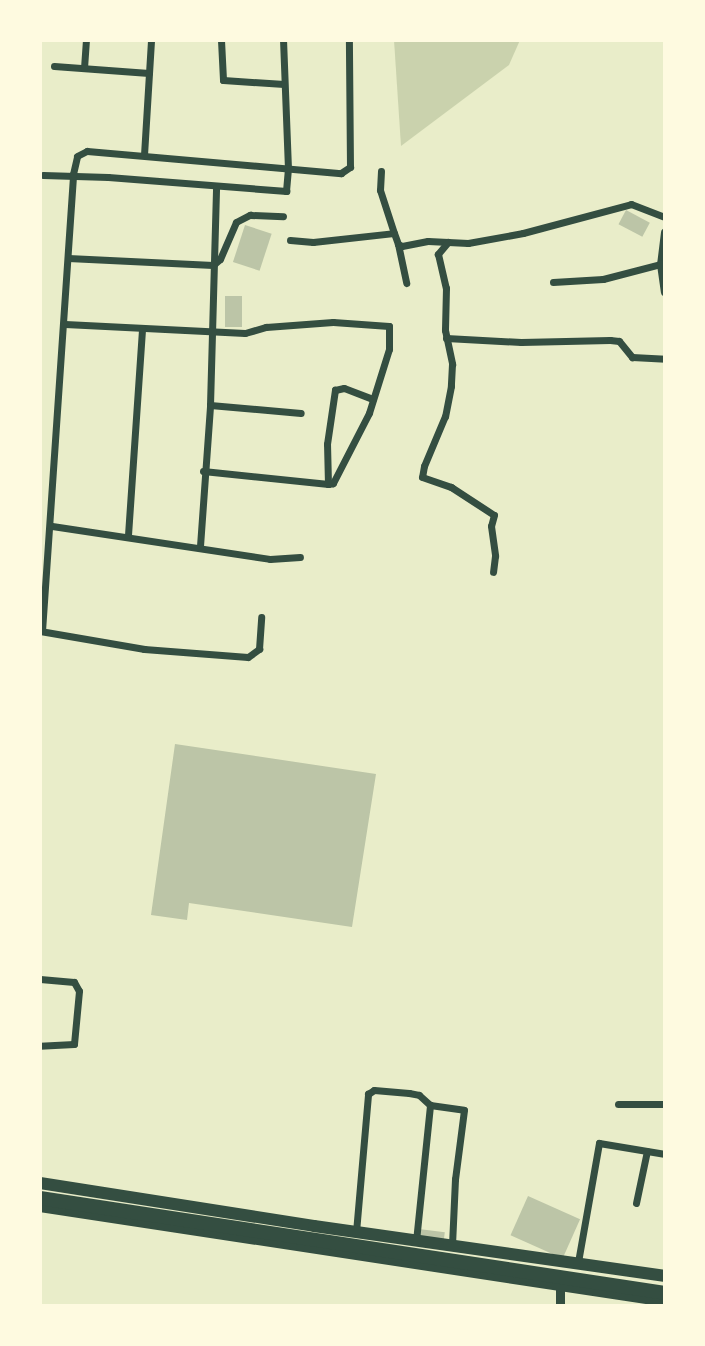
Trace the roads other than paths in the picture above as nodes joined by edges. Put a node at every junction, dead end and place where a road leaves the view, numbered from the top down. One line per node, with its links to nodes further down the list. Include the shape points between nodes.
1 (86, 40): 7 (street)
2 (151, 40): 8 (street)
3 (221, 40): 9 (street, via 223,80)
4 (283, 40): 9 (street)
5 (349, 40): 11 (street, via 350,158 346,170 335,175)
6 (54, 66): 7 (street)
7 (84, 68): 8 (street)
8 (149, 73): 10 (street)
9 (284, 84): 11 (street)
10 (144, 155): 11 (street); 13 (street, via 81,152)
11 (288, 169): 15 (street, via 288,188 283,192)
12 (381, 171): 19 (street, via 380,190)
13 (73, 174): 14 (street); 15 (street); 23 (street)
14 (43, 175)
15 (216, 186): 25 (street)
16 (283, 216): 25 (street, via 242,218)
17 (665, 217): 21 (street, via 631,204 523,233)
18 (665, 232): 24 (street)
19 (394, 233): 20 (street, via 313,242); 22 (street)
20 (290, 240)
21 (448, 242): 22 (street); 32 (street, via 438,254 446,288)
22 (398, 244): 27 (street)
23 (68, 258): 25 (street); 29 (street)
24 (661, 264): 26 (street, via 603,279); 28 (street)
25 (213, 265): 31 (street)
26 (553, 282)
27 (405, 284)
28 (665, 292)
29 (65, 324): 30 (street); 39 (street)
30 (142, 328): 31 (street); 40 (street)
31 (213, 331): 34 (street, via 245,334 266,327 333,322 385,324 390,329 388,349); 35 (street)
32 (446, 338): 33 (street, via 610,340 619,341 632,357); 43 (street, via 452,364 448,405 422,477 451,487 494,514)
33 (665, 359)
34 (373, 398): 38 (street, via 355,443 333,483); 38 (street, via 344,388 335,390 327,444)
35 (210, 405): 36 (street); 37 (street)
36 (301, 413)
37 (203, 471): 38 (street); 41 (street)
38 (328, 484)
39 (52, 526): 40 (street); 45 (street)
40 (128, 536): 41 (street)
41 (200, 546): 42 (street, via 270,559)
42 (300, 558)
43 (493, 572)
44 (261, 617): 45 (street, via 259,649 248,657 144,649)
45 (41, 631)
46 (40, 979): 47 (street, via 74,982 79,991 74,1044)
47 (40, 1045)
48 (618, 1104): 49 (street)
49 (665, 1104)
50 (430, 1105): 58 (street, via 419,1096 374,1090 368,1094); 59 (street); 61 (street, via 464,1112)
51 (647, 1151): 52 (street); 55 (street); 63 (street, via 598,1143)
52 (665, 1154)
53 (40, 1183): 57 (highway)
54 (40, 1198): 67 (highway)
55 (636, 1203)
56 (40, 1206): 60 (highway)
57 (301, 1224): 58 (highway); 60 (highway)
58 (356, 1232): 59 (highway)
59 (416, 1241): 61 (highway)
60 (297, 1245): 64 (highway)
61 (452, 1245): 62 (highway)
62 (476, 1249): 63 (highway); 64 (highway)
63 (578, 1262): 65 (highway)
64 (473, 1273): 66 (highway)
65 (665, 1276)
66 (560, 1286): 68 (highway); 69 (street)
67 (665, 1293)
68 (665, 1301)
69 (560, 1306)

